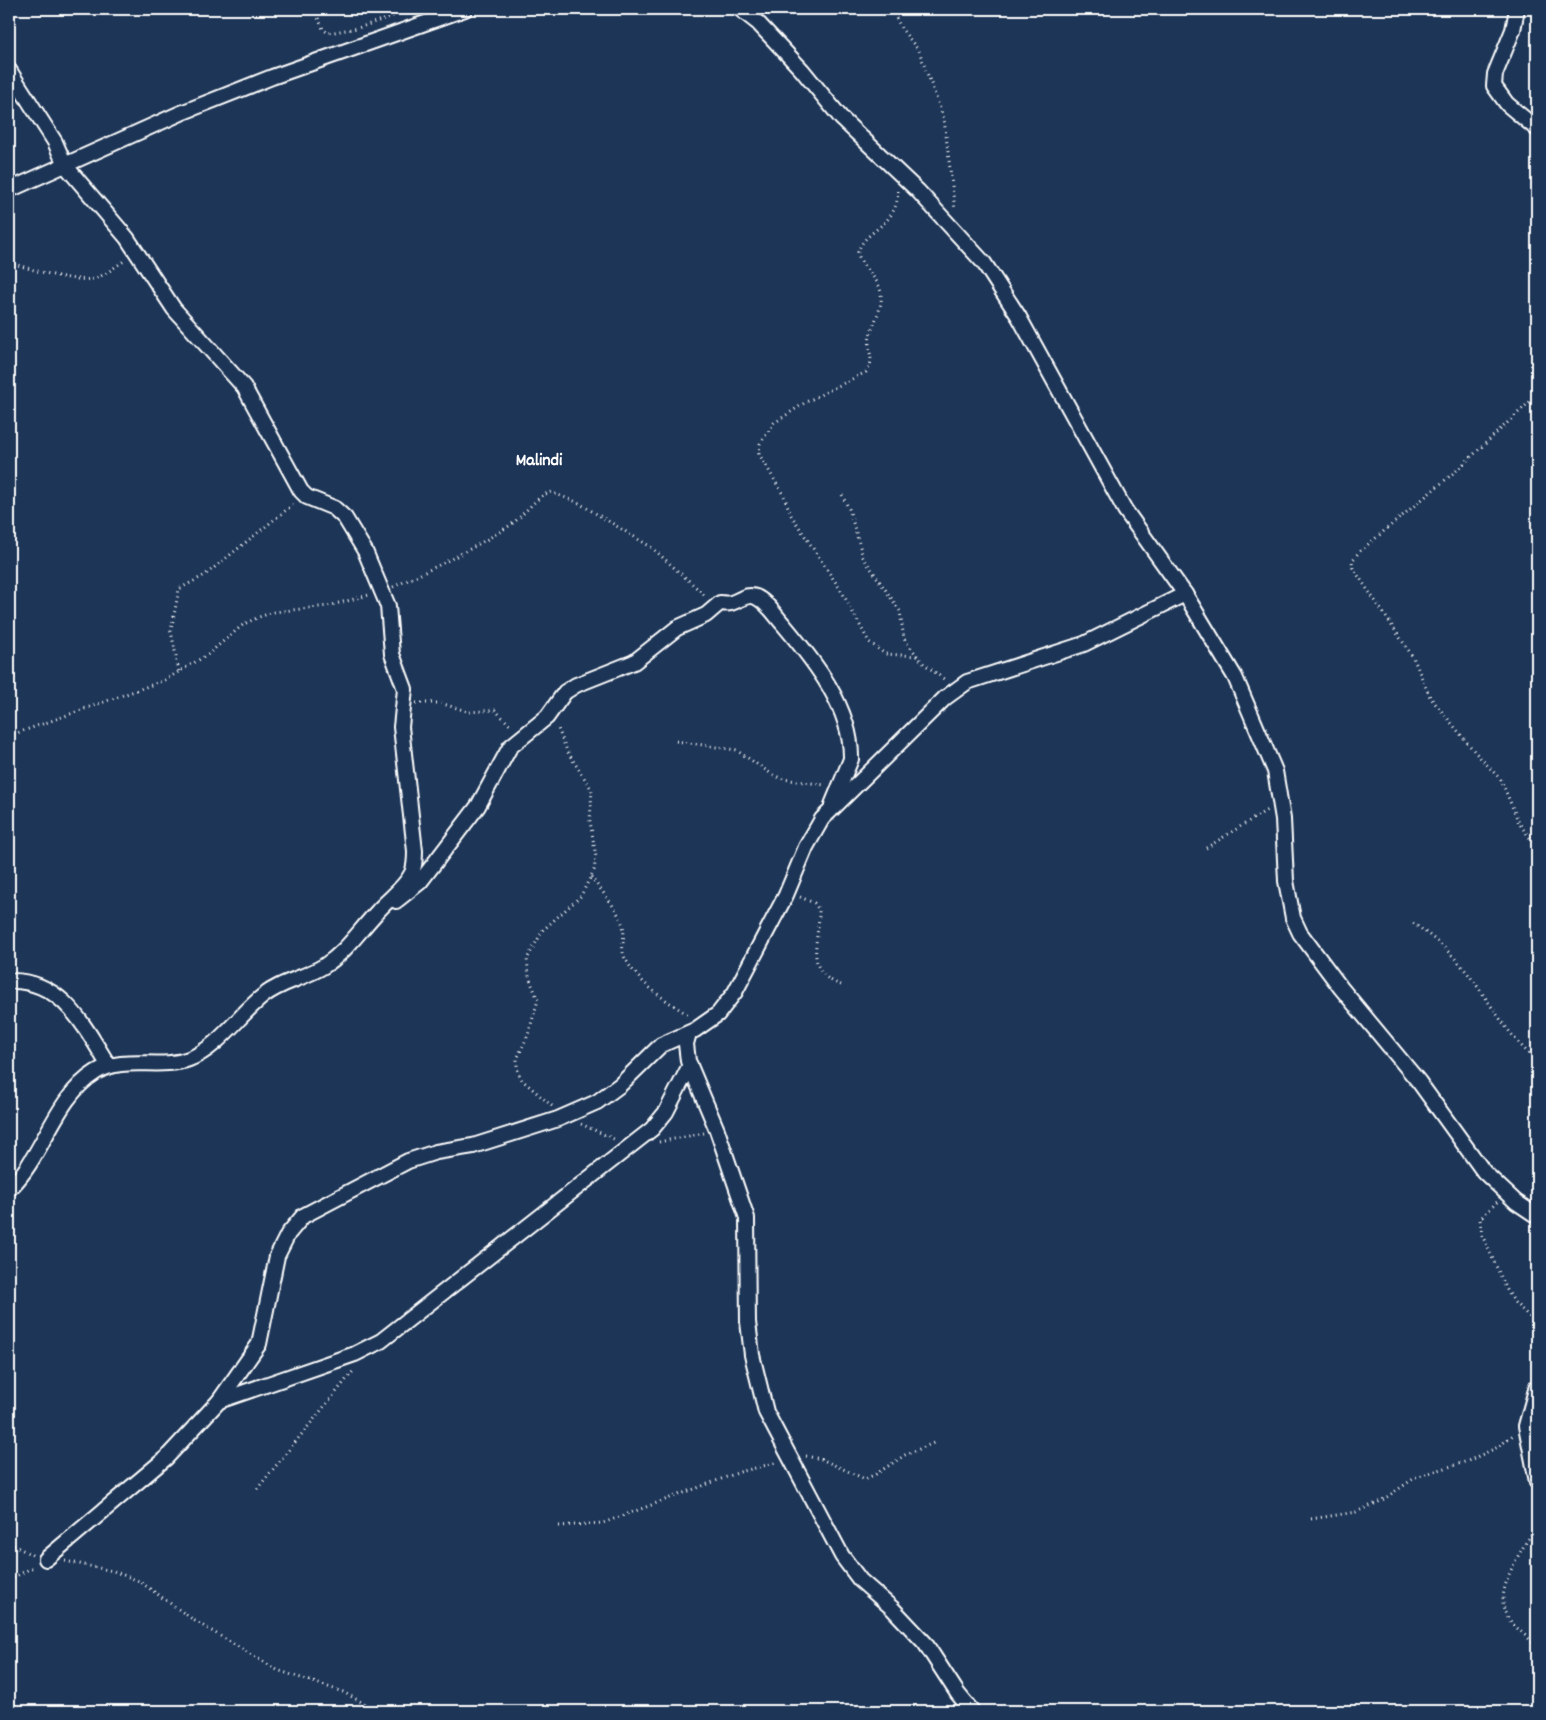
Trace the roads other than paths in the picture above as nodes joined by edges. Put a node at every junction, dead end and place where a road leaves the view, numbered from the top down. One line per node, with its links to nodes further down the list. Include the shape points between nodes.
1 (465, 9): 6 (street, via 272,77)
2 (740, 9): 8 (street, via 765,30 842,119 959,233 984,263 1019,317 1125,510)
3 (1517, 9): 5 (street, via 1494,86 1508,104)
4 (9, 70): 6 (street, via 55,142)
5 (1537, 130)
6 (65, 165): 7 (street); 10 (street, via 111,218 174,309 244,387 304,495 341,513 365,551 384,592 393,659 405,689 401,727 415,862 406,881)
7 (9, 190)
8 (1185, 594): 9 (street, via 1084,644 960,687); 16 (street, via 1230,670 1275,770 1281,803 1286,880 1293,918 1304,940 1419,1082 1484,1172)
9 (831, 808): 10 (street, via 851,751 841,709 792,634 763,602 748,596 732,603 718,604 706,615 677,628 634,662 569,689 551,712 510,747 478,806 420,882 395,902); 12 (street, via 806,847 787,892 735,992 718,1014)
10 (383, 906): 14 (street, via 352,943 332,960 265,994 204,1052 173,1063)
11 (9, 981): 14 (street, via 40,984 54,993 73,1011)
12 (689, 1033): 13 (street, via 686,1044); 19 (street, via 661,1045 604,1098 567,1116 473,1146 408,1161 303,1216 288,1234 277,1256 258,1344)
13 (690, 1065): 19 (street, via 666,1112 652,1129 381,1341 368,1349); 22 (street, via 717,1130 747,1218 748,1322 757,1380 770,1423 842,1556 860,1580 918,1636)
14 (109, 1066): 15 (street, via 95,1072 72,1094 23,1174)
15 (9, 1189)
16 (1532, 1213): 17 (street)
17 (1537, 1226)
18 (1537, 1386): 20 (street, via 1526,1426)
19 (219, 1401): 21 (street, via 166,1458)
20 (1537, 1482)
21 (46, 1559)
22 (972, 1711)

